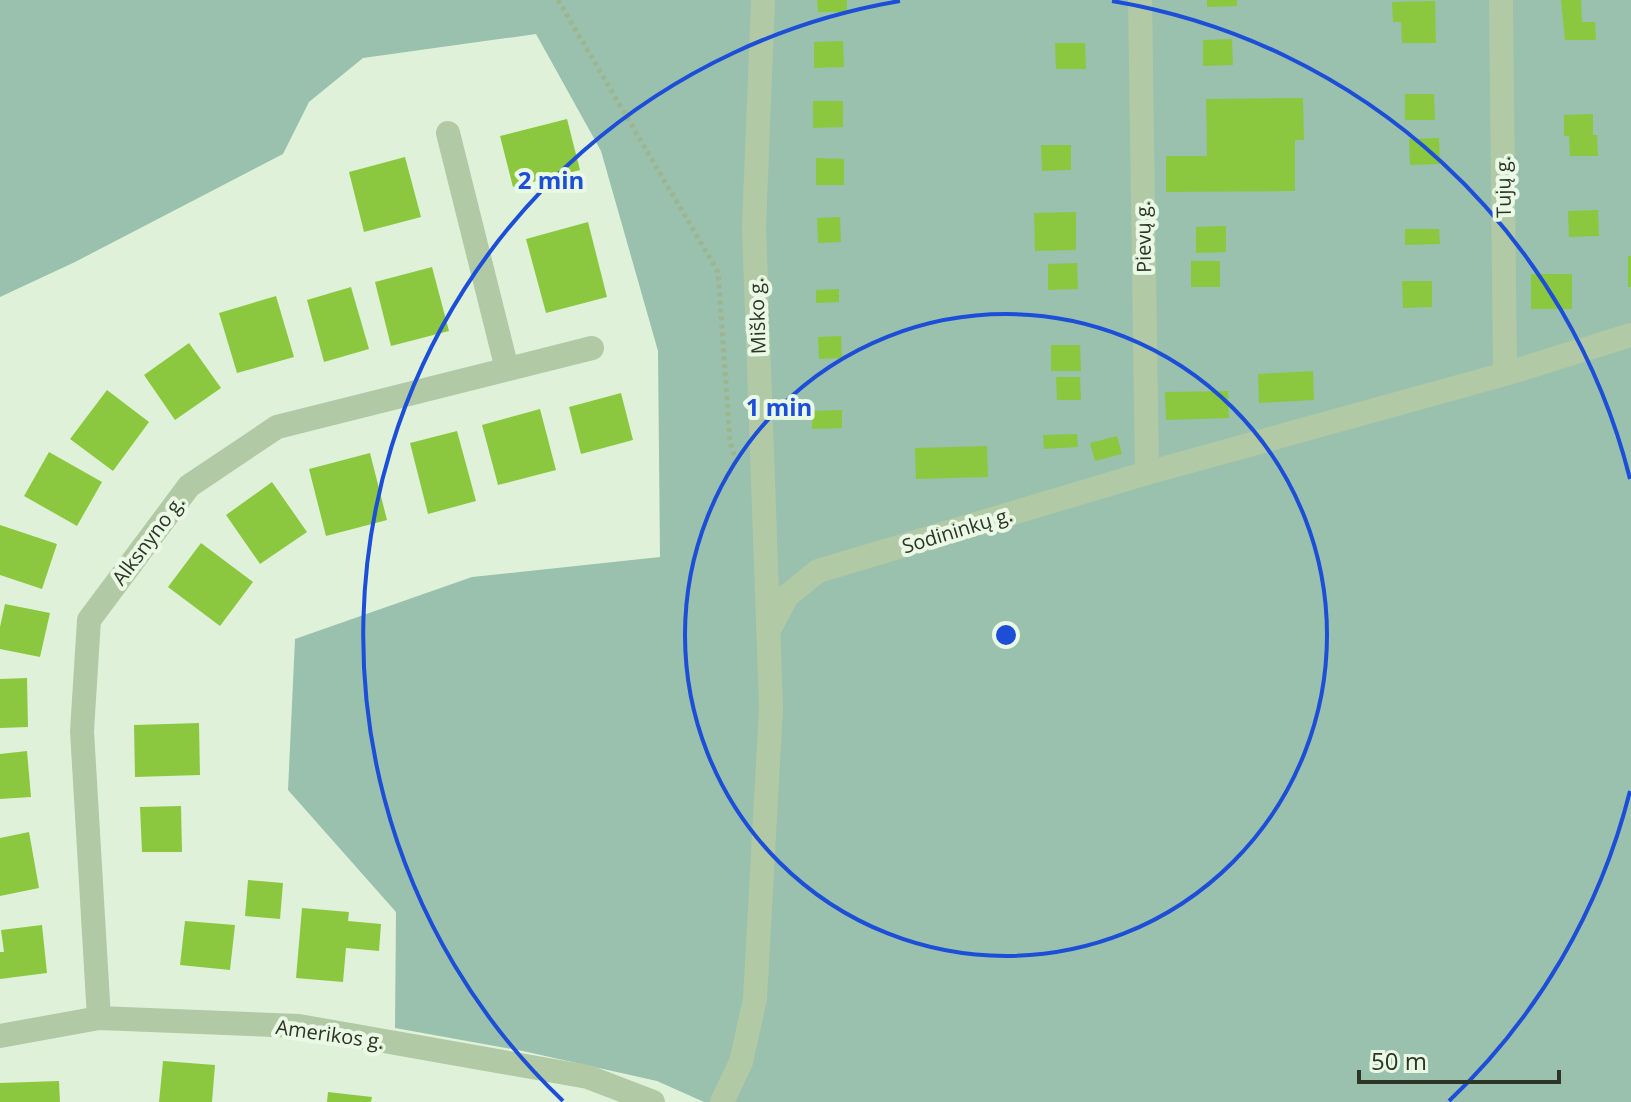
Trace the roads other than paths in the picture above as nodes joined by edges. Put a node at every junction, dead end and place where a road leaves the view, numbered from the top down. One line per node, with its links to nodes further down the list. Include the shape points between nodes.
1 (763, 0): 10 (street, Miško g., via 754,227)
2 (1140, 0): 9 (street, Pievų g.)
3 (1501, 0): 8 (street, Tujų g.)
4 (448, 133): 7 (street)
5 (1631, 335): 8 (street, Sodininkų g.)
6 (592, 348): 7 (street, Alksnyno g.)
7 (507, 369): 11 (street, Alksnyno g., via 277,427 189,486 89,620 82,731)
8 (1505, 374): 9 (street, Sodininkų g.)
9 (1147, 473): 10 (street, Sodininkų g., via 818,571 787,596)
10 (768, 633): 14 (street, Sodininkų g., via 771,708 755,999 741,1062)
11 (99, 1018): 12 (street, Amerikos g.); 13 (street, Amerikos g., via 299,1026 588,1077)
12 (0, 1036)
13 (653, 1102)
14 (722, 1102)

